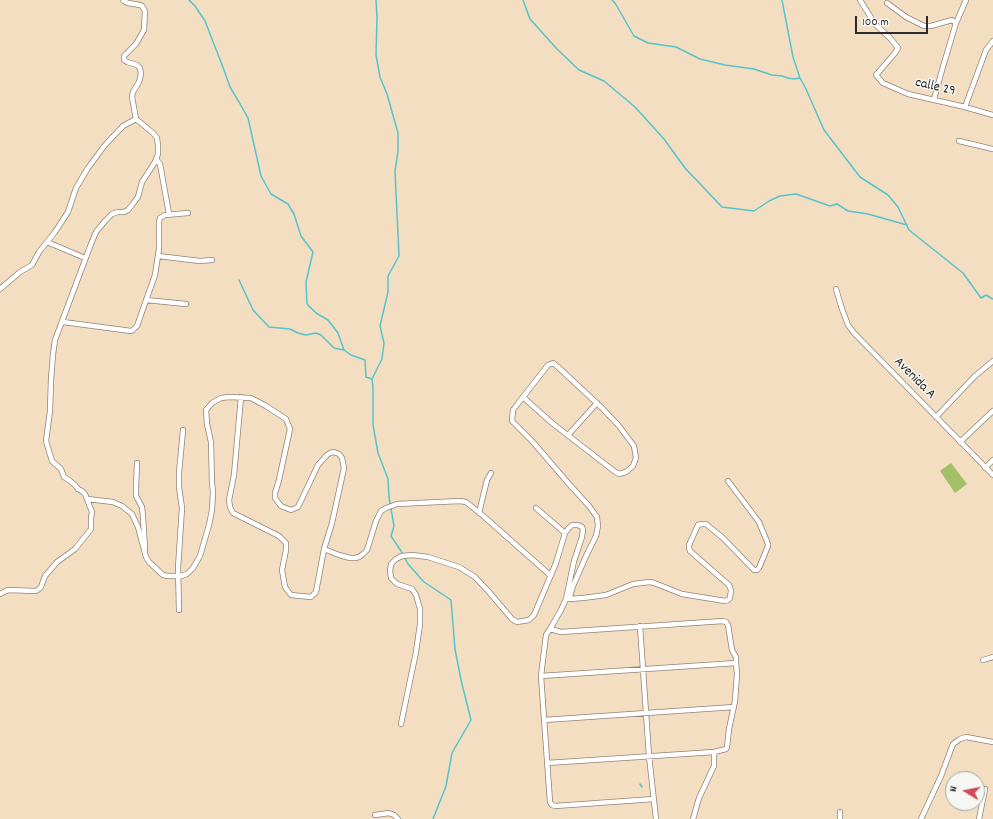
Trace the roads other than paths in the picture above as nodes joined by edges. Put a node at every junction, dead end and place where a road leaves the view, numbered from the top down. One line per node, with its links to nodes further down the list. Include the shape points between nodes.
1 (123, 0): 10 (street, via 142,6 145,11 144,30 136,44 124,56 124,60 140,68 132,97)
2 (860, 0): 7 (street, calle 29, via 875,24 898,48 876,75 883,83 908,94)
3 (966, 0): 5 (street)
4 (887, 3): 5 (street, via 924,26 952,20)
5 (956, 23): 7 (street)
6 (993, 41): 8 (street, via 986,50)
7 (934, 99): 8 (street, calle 29)
8 (966, 107): 9 (street, calle 29)
9 (993, 115)
10 (136, 119): 13 (street, via 157,138); 16 (street, via 123,126 88,168 76,188 68,212)
11 (959, 141): 12 (street)
12 (993, 148)
13 (156, 159): 15 (street, via 160,164); 18 (street, via 142,182 138,197 132,206 124,212 112,214 105,221 96,232)
14 (188, 213): 15 (street)
15 (169, 214): 17 (street, via 164,214 160,218)
16 (47, 242): 18 (street); 21 (street, via 32,265)
17 (158, 256): 19 (street); 22 (street)
18 (85, 258): 24 (street)
19 (212, 260)
20 (836, 288): 30 (street, Avenida A, via 848,325 854,333)
21 (0, 289)
22 (146, 300): 23 (street); 24 (street, via 137,326 131,331)
23 (186, 304)
24 (62, 322): 40 (street, via 53,354 46,441 52,461 61,469 64,477)
25 (993, 361): 30 (street)
26 (241, 397): 44 (street, via 234,475 229,500 233,513 279,536 286,543 282,570 285,587 291,595 311,597 316,592); 44 (street, via 251,398 266,406 288,423 290,429 275,493 275,498 281,506 291,510 298,507 326,455 334,452 342,458 344,468); 47 (street, via 221,398 206,410 211,442 212,510 200,556 187,574)
27 (523, 397): 28 (street, via 548,365 553,363); 32 (street); 49 (street, via 513,410 512,421 597,517 596,536)
28 (597, 403): 32 (street); 32 (street, via 634,446 634,466 619,474)
29 (993, 411): 33 (street)
30 (936, 417): 33 (street, Avenida A)
31 (183, 430): 47 (street, via 179,473 182,508)
32 (568, 435)
33 (960, 442): 36 (street, Avenida A)
34 (993, 460): 36 (street)
35 (138, 463): 45 (street, via 136,496 144,517)
36 (986, 468): 38 (street, Avenida A)
37 (492, 473): 42 (street, via 487,480)
38 (993, 475)
39 (728, 481): 49 (street, via 759,522 768,546 757,570 754,570 706,524 698,525 689,545 690,551 729,585 731,590 728,600 679,594 650,582 632,584 606,595)
40 (88, 499): 45 (street, via 112,502 132,514); 48 (street, via 92,512 91,529 75,550 57,562 45,576 41,587 36,591 8,590)
41 (536, 508): 43 (street)
42 (479, 513): 44 (street, via 466,502 460,501 396,504 381,511 367,550 363,554 350,558); 46 (street)
43 (565, 533): 46 (street); 49 (street, via 572,525 582,527 583,530 574,561)
44 (324, 549)
45 (146, 557): 47 (street, via 163,575)
46 (550, 575): 61 (street, via 534,615 529,620 517,622 475,577 459,567 428,557 405,556 396,559 391,564 391,578 397,584 412,589 420,609 413,667)
47 (178, 576): 50 (street)
48 (0, 594)
49 (568, 599): 52 (street)
50 (179, 610)
51 (640, 626): 52 (street, via 561,632); 55 (street, via 726,622); 56 (street)
52 (550, 628): 57 (street, via 546,635)
53 (993, 657): 54 (street)
54 (983, 660)
55 (736, 663): 56 (street); 58 (street)
56 (643, 669): 57 (street); 59 (street)
57 (541, 676): 60 (street)
58 (734, 706): 59 (street); 63 (street, via 728,747)
59 (646, 713): 60 (street); 64 (street)
60 (544, 720): 65 (street)
61 (401, 724)
62 (993, 742): 73 (street, via 966,737 953,744)
63 (714, 752): 64 (street); 71 (street, via 714,766 699,798)
64 (650, 756): 65 (street); 66 (street)
65 (547, 763): 66 (street, via 552,805)
66 (654, 800): 70 (street)
67 (840, 812): 72 (street)
68 (375, 815): 69 (street, via 389,813)
69 (398, 819)
70 (656, 819)
71 (693, 819)
72 (840, 819)
73 (921, 819)

